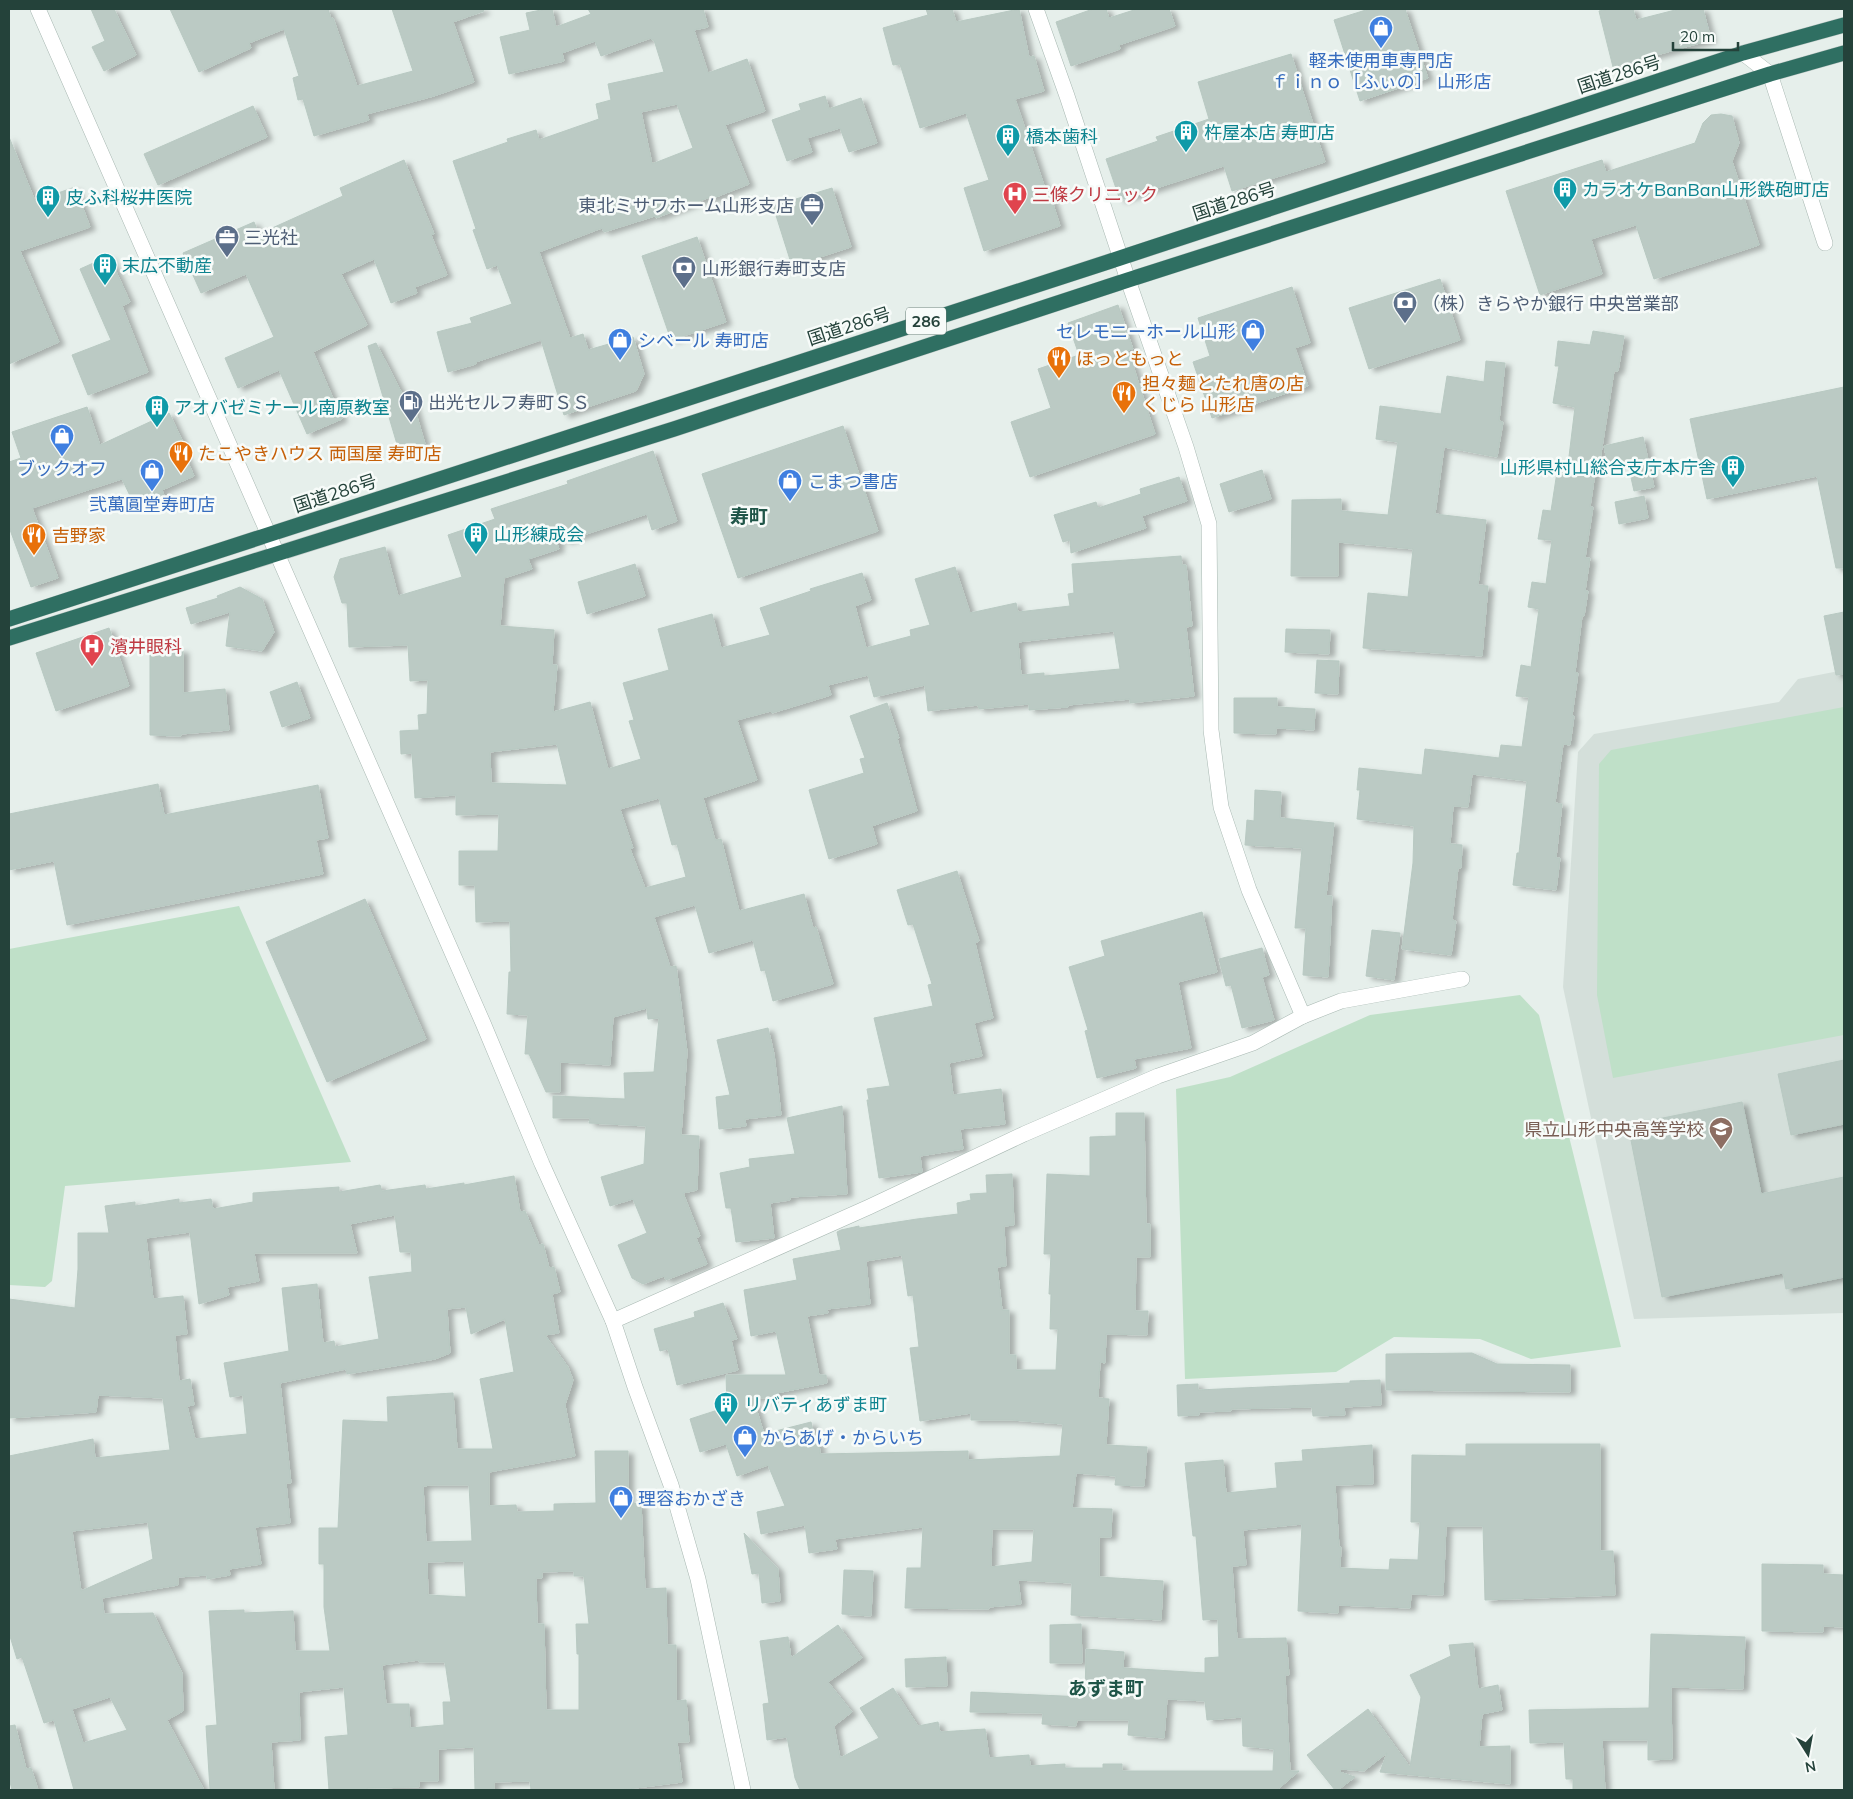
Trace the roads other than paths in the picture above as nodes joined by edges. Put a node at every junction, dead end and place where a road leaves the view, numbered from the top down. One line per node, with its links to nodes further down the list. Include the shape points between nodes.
1 (38, 9): 10 (street)
2 (1036, 9): 8 (street)
3 (1844, 25): 4 (highway, 国道286号 / 286)
4 (1743, 53): 6 (street); 8 (highway, 国道286号 / 286)
5 (1844, 53): 6 (highway, 286)
6 (1770, 74): 7 (street); 9 (highway, 286)
7 (1826, 243)
8 (1120, 258): 9 (street); 10 (highway, 国道286号 / 286)
9 (1128, 280): 11 (highway, 286, via 674,429); 15 (street, via 1209,524 1211,730 1221,807 1249,890)
10 (269, 534): 11 (street); 12 (highway, 国道286号 / 286)
11 (276, 554): 13 (highway, 286); 16 (street)
12 (9, 618)
13 (9, 638)
14 (1462, 979): 15 (street, via 1341,1001)
15 (1303, 1016): 16 (street, via 1253,1043 1158,1076 1024,1134)
16 (613, 1321): 17 (street, via 671,1485 698,1579)
17 (743, 1790)

